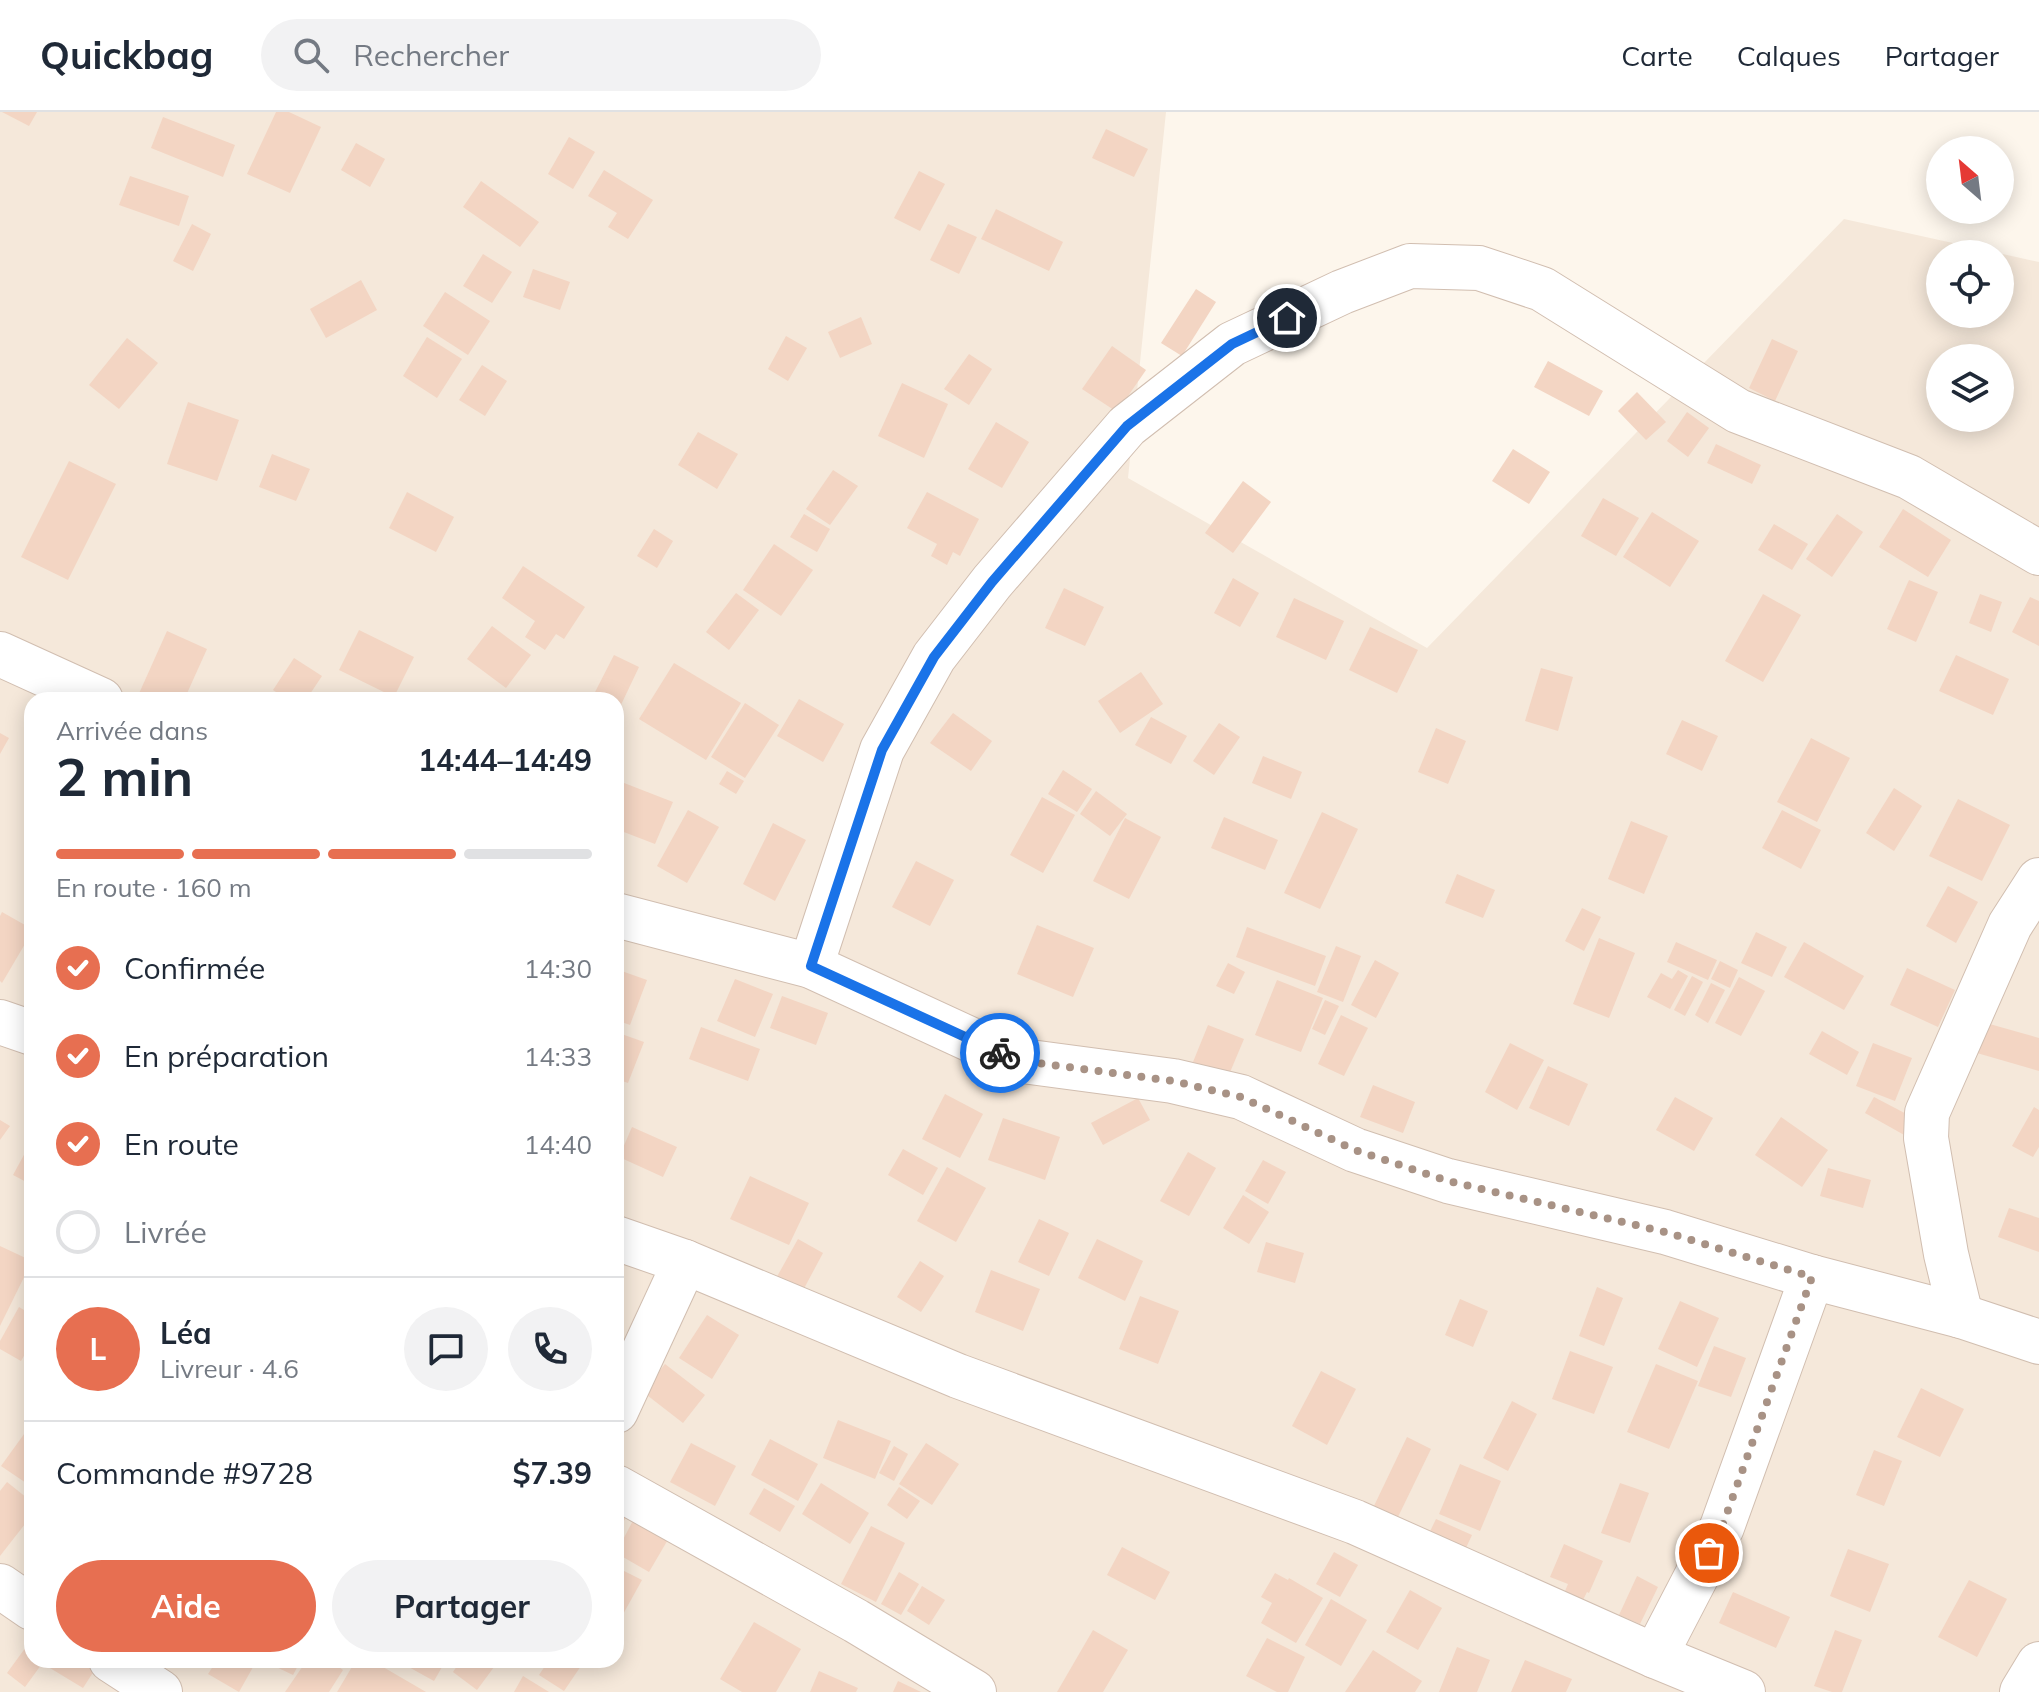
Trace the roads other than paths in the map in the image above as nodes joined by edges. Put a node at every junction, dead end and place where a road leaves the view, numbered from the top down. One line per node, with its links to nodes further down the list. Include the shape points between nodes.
1 (2039, 553): 6 (street, via 1909,477 1738,411 1542,289 1479,268 1410,266 1232,344 1127,426 992,582 934,657 882,750)
2 (0, 654): 3 (street)
3 (83, 692)
4 (2039, 880): 12 (street, via 2010,925 1927,1113 1926,1138)
5 (624, 917): 6 (street)
6 (811, 966): 11 (street, via 1015,1060 1173,1081 1241,1097 1355,1150 1448,1181 1665,1232)
7 (0, 1022): 8 (street)
8 (24, 1030)
9 (624, 1241): 10 (street)
10 (685, 1262): 14 (street); 18 (street, via 958,1376 1355,1522)
11 (1812, 1277): 12 (street); 18 (street, via 1722,1527)
12 (1961, 1316): 13 (street)
13 (2039, 1342)
14 (624, 1394)
15 (624, 1491): 22 (street)
16 (0, 1586): 17 (street)
17 (24, 1602)
18 (1655, 1656): 23 (street)
19 (2039, 1664): 24 (street)
20 (123, 1668): 21 (street)
21 (160, 1692)
22 (974, 1692)
23 (1743, 1692)
24 (2022, 1692)

